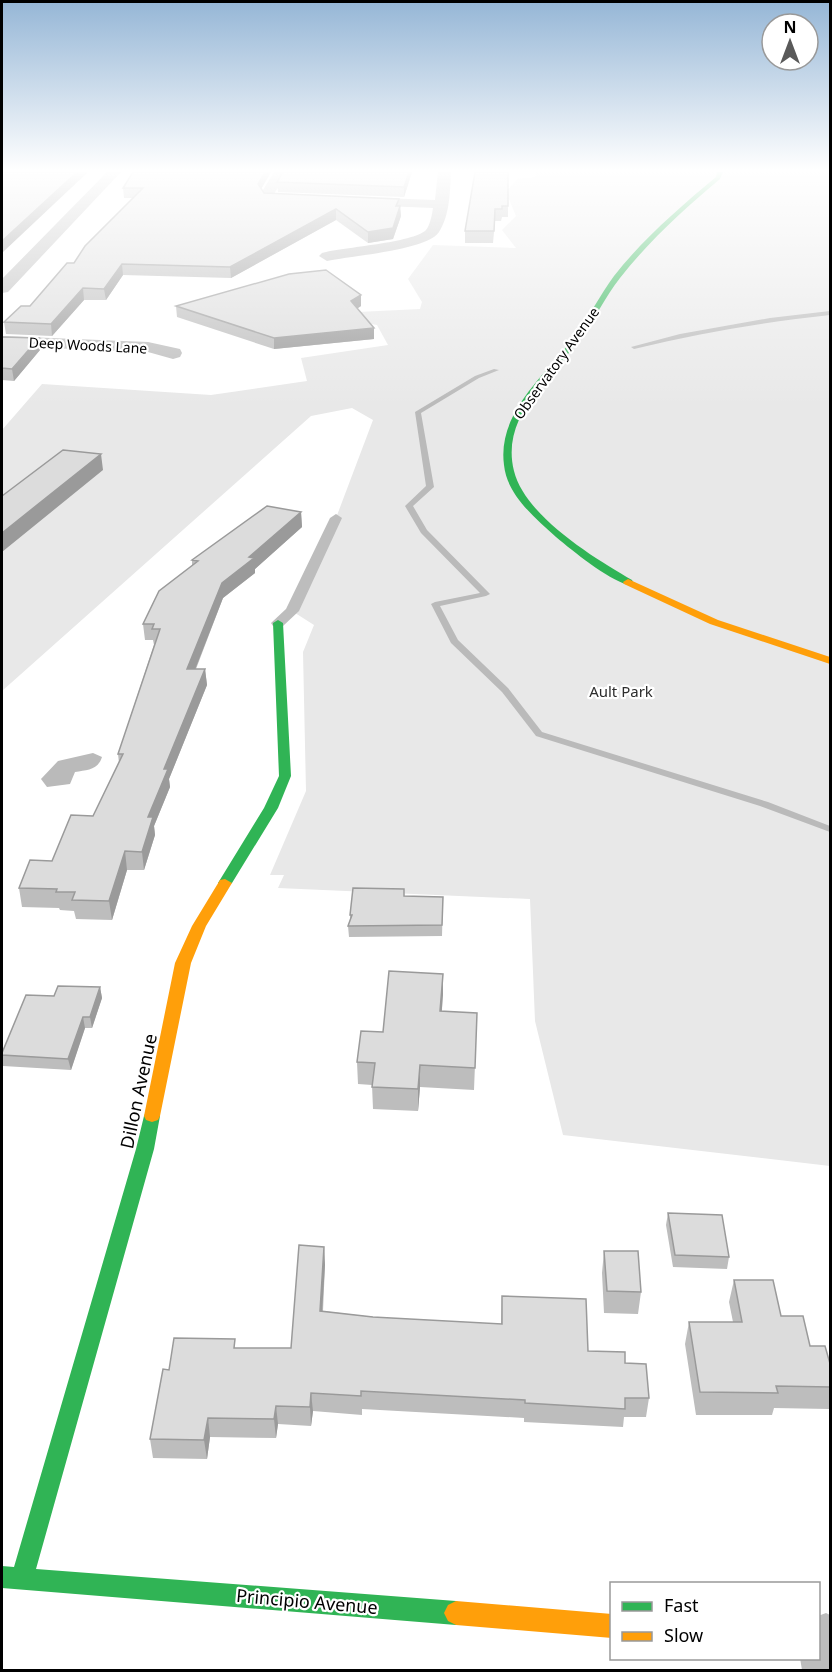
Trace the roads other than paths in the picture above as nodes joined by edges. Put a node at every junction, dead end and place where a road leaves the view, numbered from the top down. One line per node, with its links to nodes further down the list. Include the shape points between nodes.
1 (39, 250): 5 (street)
2 (360, 250): 4 (street)
3 (641, 250): 10 (street, Observatory Avenue, via 514,418 508,446 512,478 549,526 609,570 716,623)
4 (327, 256)
5 (2, 288)
6 (2, 341): 7 (street, Deep Woods Lane, via 148,347)
7 (173, 353)
8 (336, 518): 9 (lane, via 292,611)
9 (278, 623): 12 (street, Dillon Avenue, via 285,776 271,808 199,926 183,963 145,1149)
10 (831, 661)
11 (2, 1577): 12 (street, Principio Avenue)
12 (22, 1578): 13 (street, Principio Avenue)
13 (610, 1626)

